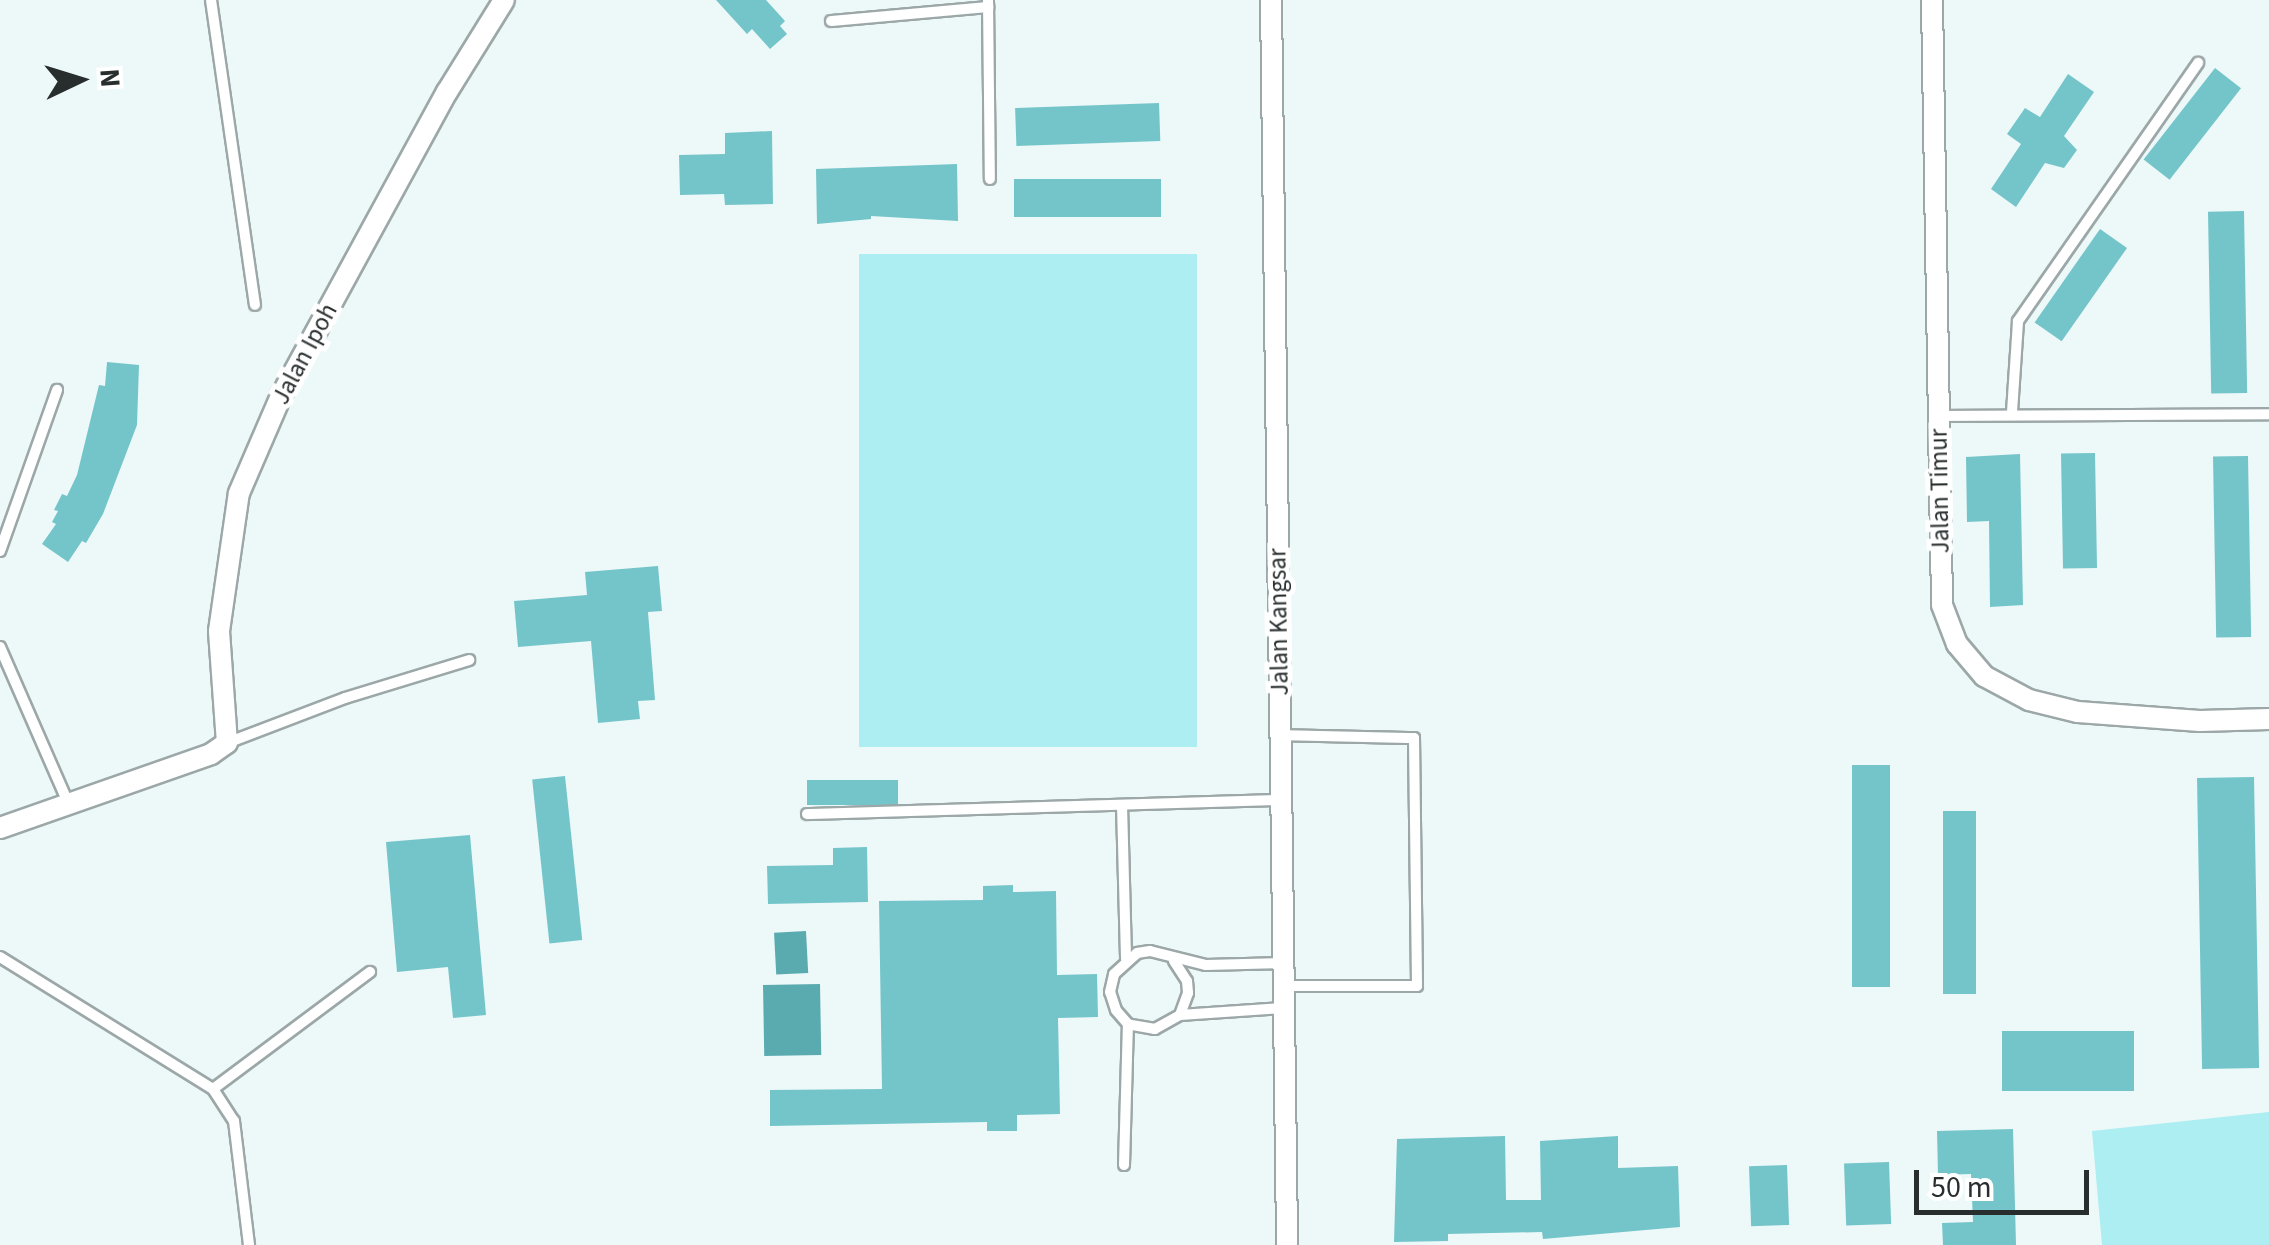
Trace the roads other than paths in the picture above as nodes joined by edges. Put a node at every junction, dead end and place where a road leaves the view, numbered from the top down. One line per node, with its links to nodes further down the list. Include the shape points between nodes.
1 (211, 0): 9 (lane)
2 (504, 0): 19 (street, Jalan Ipoh, via 281,396 239,492 219,631)
3 (1271, 0): 18 (street, Jalan Kangsar)
4 (1932, 0): 13 (street, Jalan Timur)
5 (988, 4): 6 (lane); 8 (lane)
6 (830, 20)
7 (2198, 63): 11 (lane, via 2018,321)
8 (990, 178)
9 (255, 305)
10 (57, 390): 14 (lane)
11 (2012, 412): 12 (lane); 13 (lane)
12 (2269, 414)
13 (1938, 416): 17 (street, Jalan Timur, via 1942,605 1957,644 1984,676 2028,700 2078,712)
14 (0, 551)
15 (0, 648): 21 (lane)
16 (468, 660): 19 (lane)
17 (2269, 719)
18 (1281, 735): 20 (street, Jalan Kangsar); 30 (lane, via 1414,738 1415,776 1417,986)
19 (227, 743): 21 (street)
20 (1282, 800): 22 (lane); 28 (street, Jalan Kangsar)
21 (69, 805): 24 (street)
22 (1122, 805): 23 (lane); 26 (lane)
23 (807, 814)
24 (0, 828)
25 (0, 957): 34 (lane)
26 (1126, 959): 27 (lane, via 1150,952); 33 (lane, via 1110,992)
27 (1174, 961): 28 (lane); 32 (lane, via 1188,992)
28 (1284, 963): 30 (street, Jalan Kangsar)
29 (370, 972): 34 (lane)
30 (1284, 986): 31 (street, Jalan Kangsar)
31 (1284, 1008): 32 (lane); 37 (street, Jalan Kangsar)
32 (1180, 1015): 33 (lane, via 1156,1029)
33 (1128, 1024): 35 (lane)
34 (213, 1089): 36 (lane, via 234,1122)
35 (1124, 1166)
36 (249, 1245)
37 (1287, 1245)

